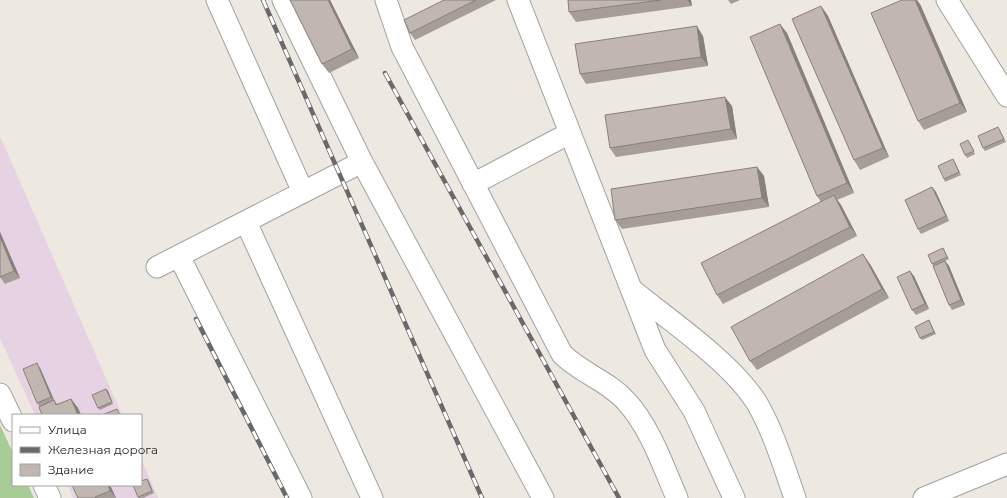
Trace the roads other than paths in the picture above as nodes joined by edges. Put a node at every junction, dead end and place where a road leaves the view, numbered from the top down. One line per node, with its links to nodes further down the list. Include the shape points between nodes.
1 (217, 0): 10 (street)
2 (283, 0): 8 (street)
3 (386, 0): 9 (street, via 402,48)
4 (518, 0): 7 (street)
5 (947, 0): 6 (street)
6 (1007, 96)
7 (570, 133): 9 (street); 14 (street)
8 (362, 162): 10 (street); 22 (street)
9 (473, 184): 23 (street, via 562,354 574,365 609,386 626,401 644,425)
10 (303, 192): 11 (street)
11 (246, 222): 12 (street); 21 (street)
12 (179, 256): 13 (street); 20 (street)
13 (157, 267)
14 (631, 290): 24 (street, via 655,350 694,411); 25 (street, via 702,346 746,388 770,430)
15 (0, 394): 16 (street)
16 (12, 419)
17 (1007, 464): 26 (street)
18 (44, 486): 19 (street)
19 (50, 498)
20 (301, 498)
21 (372, 498)
22 (543, 498)
23 (678, 498)
24 (734, 498)
25 (796, 498)
26 (924, 498)

